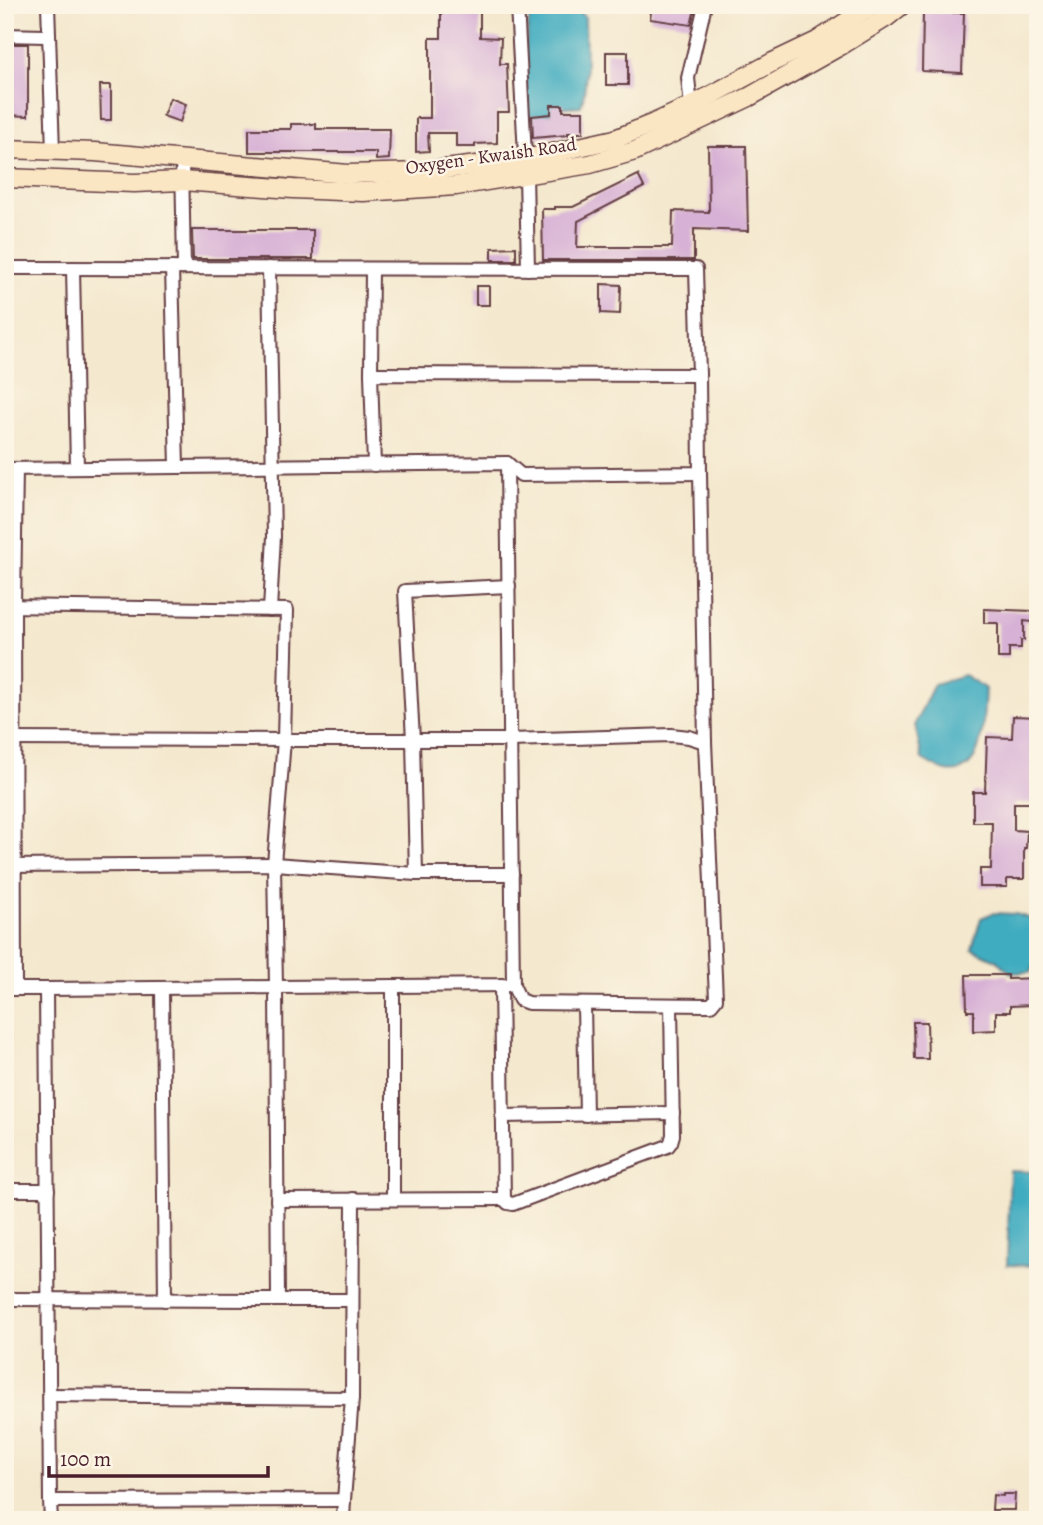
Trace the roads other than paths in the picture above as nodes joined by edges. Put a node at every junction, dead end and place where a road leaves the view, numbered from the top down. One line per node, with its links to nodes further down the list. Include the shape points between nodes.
1 (48, 5): 10 (street)
2 (517, 5): 12 (street)
3 (705, 5): 8 (street, via 688,78)
4 (872, 5): 8 (main road, Oxygen - Kwaish Road, via 817,41)
5 (902, 5): 12 (main road, Oxygen - Kwaish Road, via 760,90 635,151 590,164)
6 (5, 35): 7 (street)
7 (44, 36)
8 (691, 106): 12 (main road, Oxygen - Kwaish Road, via 615,139)
9 (5, 149): 10 (main road, Oxygen - Kwaish Road)
10 (53, 150): 11 (main road, Oxygen - Kwaish Road)
11 (182, 159): 12 (main road, Oxygen - Kwaish Road, via 348,174); 14 (street)
12 (525, 167): 14 (main road, Oxygen - Kwaish Road, via 456,186 363,192); 20 (street)
13 (5, 178): 14 (main road, Oxygen - Kwaish Road)
14 (182, 181): 17 (street)
15 (5, 268): 16 (street)
16 (73, 268): 17 (street); 27 (street)
17 (178, 268): 18 (street); 26 (street)
18 (269, 268): 19 (street); 25 (street)
19 (372, 269): 20 (street); 21 (street)
20 (528, 269): 22 (street, via 696,269)
21 (371, 374): 22 (street); 24 (street)
22 (699, 375): 29 (street)
23 (507, 463): 24 (street); 29 (street, via 521,475); 30 (street)
24 (374, 465): 25 (street)
25 (273, 466): 26 (street); 32 (street)
26 (177, 467): 27 (street)
27 (77, 468): 28 (street)
28 (10, 469): 31 (street)
29 (700, 474): 37 (street)
30 (509, 586): 35 (street, via 405,591); 36 (street)
31 (9, 606): 32 (street); 33 (street)
32 (270, 610): 34 (street, via 287,610)
33 (9, 739): 34 (street); 39 (street)
34 (285, 740): 35 (street); 38 (street)
35 (413, 740): 36 (street); 40 (street)
36 (510, 740): 37 (street, via 671,735); 41 (street)
37 (705, 742): 49 (street, via 716,999 707,1005)
38 (274, 864): 39 (street); 40 (street); 44 (street)
39 (9, 866): 46 (street)
40 (416, 874): 41 (street)
41 (512, 874): 42 (street)
42 (507, 985): 43 (street); 48 (street, via 528,1003); 52 (street)
43 (393, 986): 44 (street); 56 (street)
44 (275, 987): 45 (street); 58 (street)
45 (162, 988): 47 (street); 61 (street)
46 (10, 989): 47 (street)
47 (46, 989): 54 (street)
48 (584, 1004): 49 (street); 51 (street)
49 (671, 1005): 50 (street)
50 (673, 1113): 51 (street); 57 (street, via 668,1146 513,1204)
51 (586, 1115): 52 (street)
52 (502, 1116): 57 (street)
53 (5, 1190): 54 (street)
54 (48, 1190): 60 (street)
55 (353, 1199): 56 (street); 58 (street); 63 (street)
56 (393, 1199): 57 (street)
57 (504, 1199)
58 (277, 1200): 62 (street)
59 (5, 1298): 60 (street)
60 (49, 1300): 61 (street); 64 (street)
61 (165, 1300): 62 (street)
62 (278, 1300): 63 (street)
63 (352, 1300): 65 (street)
64 (50, 1395): 65 (street); 67 (street)
65 (352, 1398): 66 (street)
66 (344, 1500): 67 (street); 69 (street)
67 (50, 1501): 68 (street)
68 (51, 1520)
69 (343, 1520)

